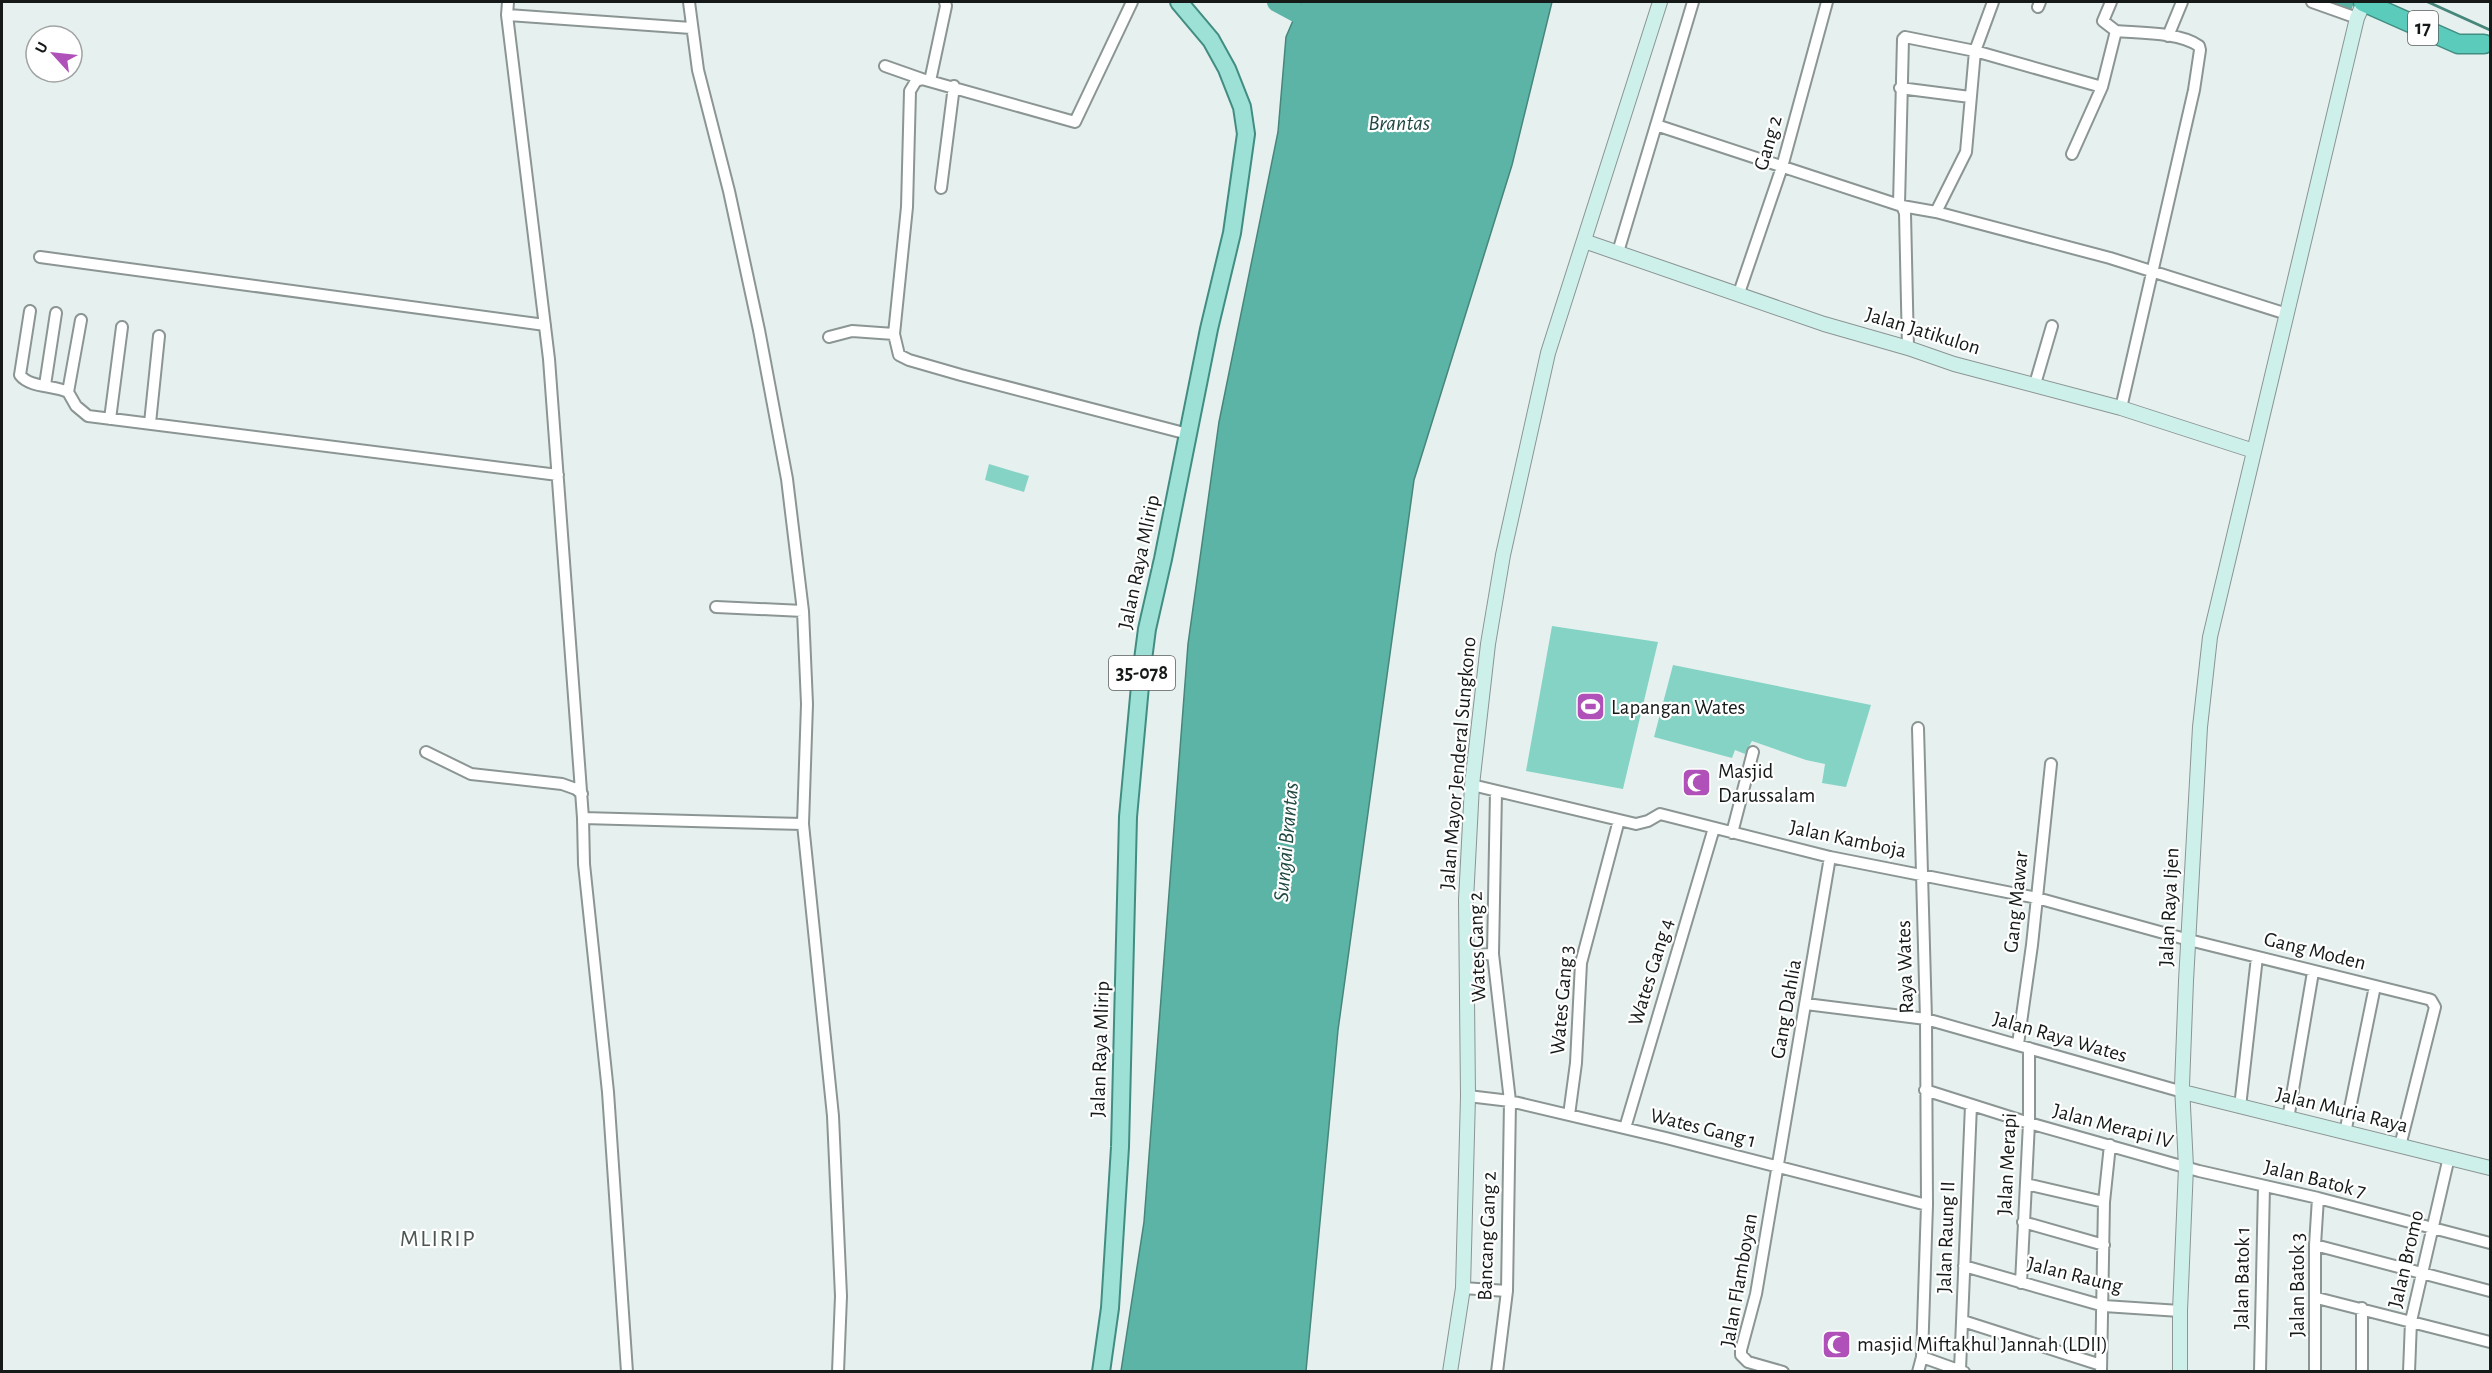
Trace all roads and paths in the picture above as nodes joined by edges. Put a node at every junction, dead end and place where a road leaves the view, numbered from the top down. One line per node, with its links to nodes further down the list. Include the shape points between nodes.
1 (508, 2): 15 (street)
2 (689, 2): 16 (street)
3 (945, 2): 22 (street)
4 (1132, 2): 23 (street, via 1076,122)
5 (1179, 2): 55 (main road, Jalan Raya Mlirip / 35-078, via 1211,40 1227,69 1242,107 1246,134 1232,233)
6 (1660, 2): 33 (main road, Jalan Mayor Jenderal Sungkono)
7 (1693, 2): 27 (street)
8 (1827, 2): 29 (street, Gang 2)
9 (1993, 2): 20 (street)
10 (2111, 2): 17 (street, via 2103,21)
11 (2182, 2): 18 (street)
12 (2312, 2): 14 (street)
13 (2393, 2): 19 (highway, 17)
14 (2362, 6): 19 (highway, 17, via 2458,44); 40 (main road, Jalan Raya Ijen)
15 (507, 15): 16 (street); 42 (street)
16 (692, 28): 59 (street, via 698,70 762,341 787,479)
17 (2116, 31): 18 (street); 24 (street)
18 (2168, 36): 36 (street, via 2193,42 2200,50)
19 (2487, 45)
20 (1975, 51): 24 (street); 25 (street, via 1904,37); 26 (street)
21 (885, 66): 22 (street)
22 (926, 80): 23 (street); 45 (street, via 916,81 910,91 907,207)
23 (954, 87): 30 (street)
24 (2102, 87): 28 (street)
25 (1900, 88): 26 (street); 31 (street)
26 (1970, 97): 32 (street, via 1966,152)
27 (1656, 125): 29 (street); 34 (street)
28 (2072, 154)
29 (1782, 167): 31 (street); 37 (street, Gang 2)
30 (941, 188)
31 (1901, 205): 32 (street); 48 (street, via 1905,213)
32 (1936, 212): 36 (street)
33 (1584, 241): 34 (main road, Jalan Jatikulon); 64 (main road, Jalan Mayor Jenderal Sungkono, via 1548,353 1503,555)
34 (1618, 252): 37 (main road, Jalan Jatikulon)
35 (40, 257): 42 (street)
36 (2153, 272): 40 (street); 52 (street)
37 (1739, 293): 48 (main road, Jalan Jatikulon, via 1824,324)
38 (30, 311): 50 (street, via 20,375 31,383)
39 (56, 313): 50 (street)
40 (2288, 314): 56 (main road, Jalan Raya Ijen)
41 (81, 320): 51 (street)
42 (545, 325): 57 (street)
43 (2052, 326): 49 (street)
44 (122, 327): 53 (street)
45 (894, 334): 47 (street, via 852,331); 55 (street, via 897,351 909,360)
46 (159, 336): 54 (street)
47 (829, 337)
48 (1908, 348): 49 (main road, Jalan Jatikulon)
49 (2035, 384): 52 (main road, Jalan Jatikulon)
50 (45, 385): 51 (street)
51 (68, 392): 53 (street, via 81,412)
52 (2121, 408): 56 (main road, Jalan Jatikulon)
53 (110, 418): 54 (street)
54 (150, 423): 57 (street)
55 (1188, 434): 129 (main road, Jalan Raya Mlirip / 35-078, via 1147,629 1132,770 1120,1148 1110,1308)
56 (2254, 451): 75 (main road, Jalan Raya Ijen, via 2209,646 2197,762)
57 (558, 475): 66 (street)
58 (716, 607): 59 (street)
59 (803, 611): 69 (street, via 807,704)
60 (1918, 728): 73 (street, Raya Wates)
61 (426, 752): 66 (street, via 471,774 562,784)
62 (1753, 752): 71 (street)
63 (2051, 764): 74 (street, Gang Mawar)
64 (1472, 785): 65 (street, Jalan Kamboja); 77 (main road, Jalan Mayor Jenderal Sungkono)
65 (1496, 791): 68 (street, Jalan Kamboja); 76 (street, Wates Gang 2)
66 (582, 794): 67 (street)
67 (583, 819): 69 (street); 127 (street, via 584,864 608,1092)
68 (1619, 820): 70 (street, Jalan Kamboja, via 1636,824 1660,814); 91 (street, Wates Gang 3, via 1581,963)
69 (803, 824): 128 (street, via 833,1116 841,1296)
70 (1714, 828): 71 (street, Jalan Kamboja); 94 (street, Wates Gang 4)
71 (1732, 833): 72 (street, Jalan Kamboja)
72 (1830, 857): 73 (street, Jalan Kamboja); 81 (street, Gang Dahlia)
73 (1921, 875): 74 (street, Jalan Kamboja); 82 (street, Raya Wates)
74 (2037, 898): 75 (street, Gang Moden); 83 (street, Gang Mawar)
75 (2189, 940): 78 (street, Gang Moden); 86 (main road, Jalan Raya Ijen)
76 (1493, 954): 77 (street); 88 (street, Wates Gang 2)
77 (1467, 955): 87 (main road, Jalan Mayor Jenderal Sungkono)
78 (2257, 957): 79 (street, Gang Moden); 90 (street)
79 (2313, 972): 80 (street, Gang Moden); 92 (street)
80 (2375, 986): 95 (street); 97 (street, Gang Moden, via 2431,1000 2435,1007)
81 (1806, 1004): 82 (street, Jalan Raya Wates); 99 (street, Gang Dahlia)
82 (1926, 1019): 83 (street, Jalan Raya Wates); 85 (street, Raya Wates)
83 (2018, 1044): 84 (street, Jalan Raya Wates)
84 (2029, 1048): 86 (street, Jalan Raya Wates); 93 (street, Jalan Merapi)
85 (1926, 1090): 89 (street, Jalan Merapi IV); 106 (street, Raya Wates)
86 (2183, 1092): 90 (main road, Jalan Muria Raya); 100 (main road, Jalan Raya Ijen)
87 (1468, 1096): 88 (street, Wates Gang 1); 115 (main road, Jalan Mayor Jenderal Sungkono)
88 (1510, 1101): 91 (street, Wates Gang 1); 116 (street, Bancang Gang 2)
89 (1971, 1105): 93 (street, Jalan Merapi IV); 112 (street, Jalan Raung II)
90 (2241, 1107): 92 (main road, Jalan Muria Raya)
91 (1569, 1115): 94 (street, Wates Gang 1)
92 (2289, 1119): 95 (main road, Jalan Muria Raya)
93 (2029, 1123): 96 (street, Jalan Merapi IV); 102 (street, Jalan Merapi)
94 (1624, 1128): 99 (street, Wates Gang 1)
95 (2345, 1133): 97 (main road, Jalan Muria Raya)
96 (2110, 1144): 100 (street, Jalan Merapi IV); 105 (street)
97 (2400, 1146): 98 (main road, Jalan Muria Raya)
98 (2449, 1157): 101 (main road, Jalan Muria Raya); 108 (street, Jalan Bromo)
99 (1779, 1167): 106 (street, Wates Gang 1); 132 (street, Jalan Flamboyan, via 1741,1355 1748,1362)
100 (2186, 1167): 103 (street, Jalan Batok 7); 121 (main road, Jalan Raya Ijen)
101 (2490, 1168)
102 (2026, 1184): 105 (street); 107 (street, Jalan Merapi)
103 (2264, 1186): 104 (street, Jalan Batok 7); 136 (street, Jalan Batok 1)
104 (2318, 1198): 108 (street, Jalan Batok 7); 111 (street, Jalan Batok 3)
105 (2104, 1202): 110 (street)
106 (1927, 1204): 125 (street, Raya Wates)
107 (2024, 1222): 110 (street); 114 (street, Jalan Merapi)
108 (2434, 1230): 109 (street, Jalan Batok 7); 113 (street, Jalan Bromo)
109 (2490, 1243)
110 (2104, 1245): 119 (street)
111 (2315, 1245): 113 (street); 118 (street, Jalan Batok 3)
112 (1964, 1266): 114 (street, Jalan Raung); 122 (street, Jalan Raung II)
113 (2422, 1273): 117 (street); 123 (street, Jalan Bromo)
114 (2021, 1282): 119 (street, Jalan Raung)
115 (1463, 1288): 116 (street); 130 (main road, Jalan Mayor Jenderal Sungkono)
116 (1507, 1291): 131 (street, Bancang Gang 2)
117 (2490, 1291)
118 (2317, 1298): 120 (street); 137 (street, Jalan Batok 3)
119 (2104, 1306): 121 (street, Jalan Raung); 126 (street)
120 (2362, 1308): 123 (street); 138 (street)
121 (2180, 1311): 135 (main road, Jalan Raya Ijen)
122 (1963, 1321): 126 (street); 134 (street, Jalan Raung II)
123 (2411, 1321): 124 (street); 139 (street, Jalan Bromo)
124 (2490, 1342)
125 (1922, 1357): 133 (street, Raya Wates); 134 (street)
126 (2101, 1368)
127 (627, 1371)
128 (838, 1371)
129 (1101, 1371)
130 (1450, 1371)
131 (1497, 1371)
132 (1783, 1371)
133 (1918, 1371)
134 (1962, 1371)
135 (2180, 1371)
136 (2260, 1371)
137 (2315, 1371)
138 (2362, 1371)
139 (2409, 1371)

